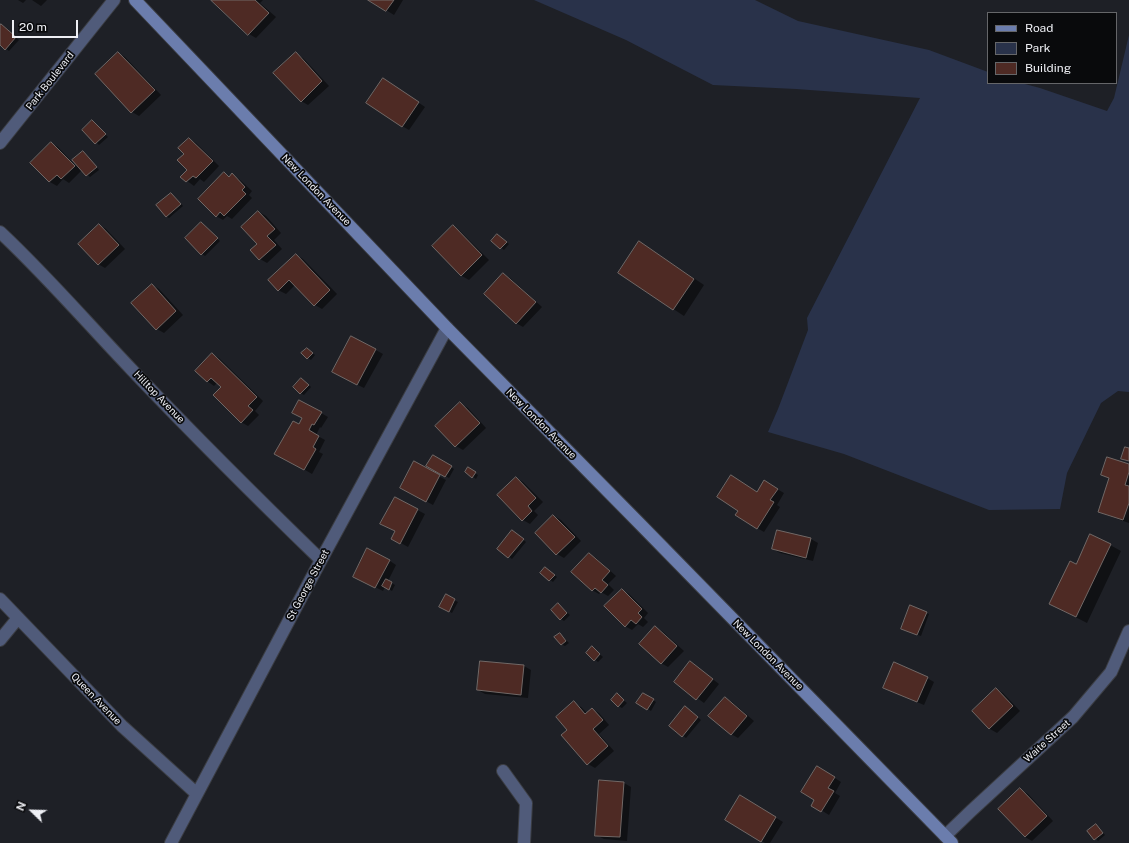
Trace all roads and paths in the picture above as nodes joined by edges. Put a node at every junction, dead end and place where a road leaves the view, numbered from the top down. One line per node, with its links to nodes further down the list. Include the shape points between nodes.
1 (114, 0): 3 (street, Park Boulevard)
2 (141, 2): 5 (main road, New London Avenue)
3 (0, 143)
4 (0, 232): 6 (street, Hilltop Avenue, via 31,261 224,465)
5 (447, 328): 6 (street, St George Street); 13 (main road, New London Avenue)
6 (321, 560): 12 (street, St George Street)
7 (0, 599): 8 (street, Queen Avenue)
8 (18, 618): 10 (street); 12 (street, Queen Avenue, via 122,726)
9 (1129, 631): 13 (street, Waite Street, via 1111,672 1073,717 971,811)
10 (0, 640)
11 (503, 771): 15 (street, via 526,803)
12 (197, 794): 14 (street, St George Street)
13 (948, 840)
14 (171, 843)
15 (524, 843)

